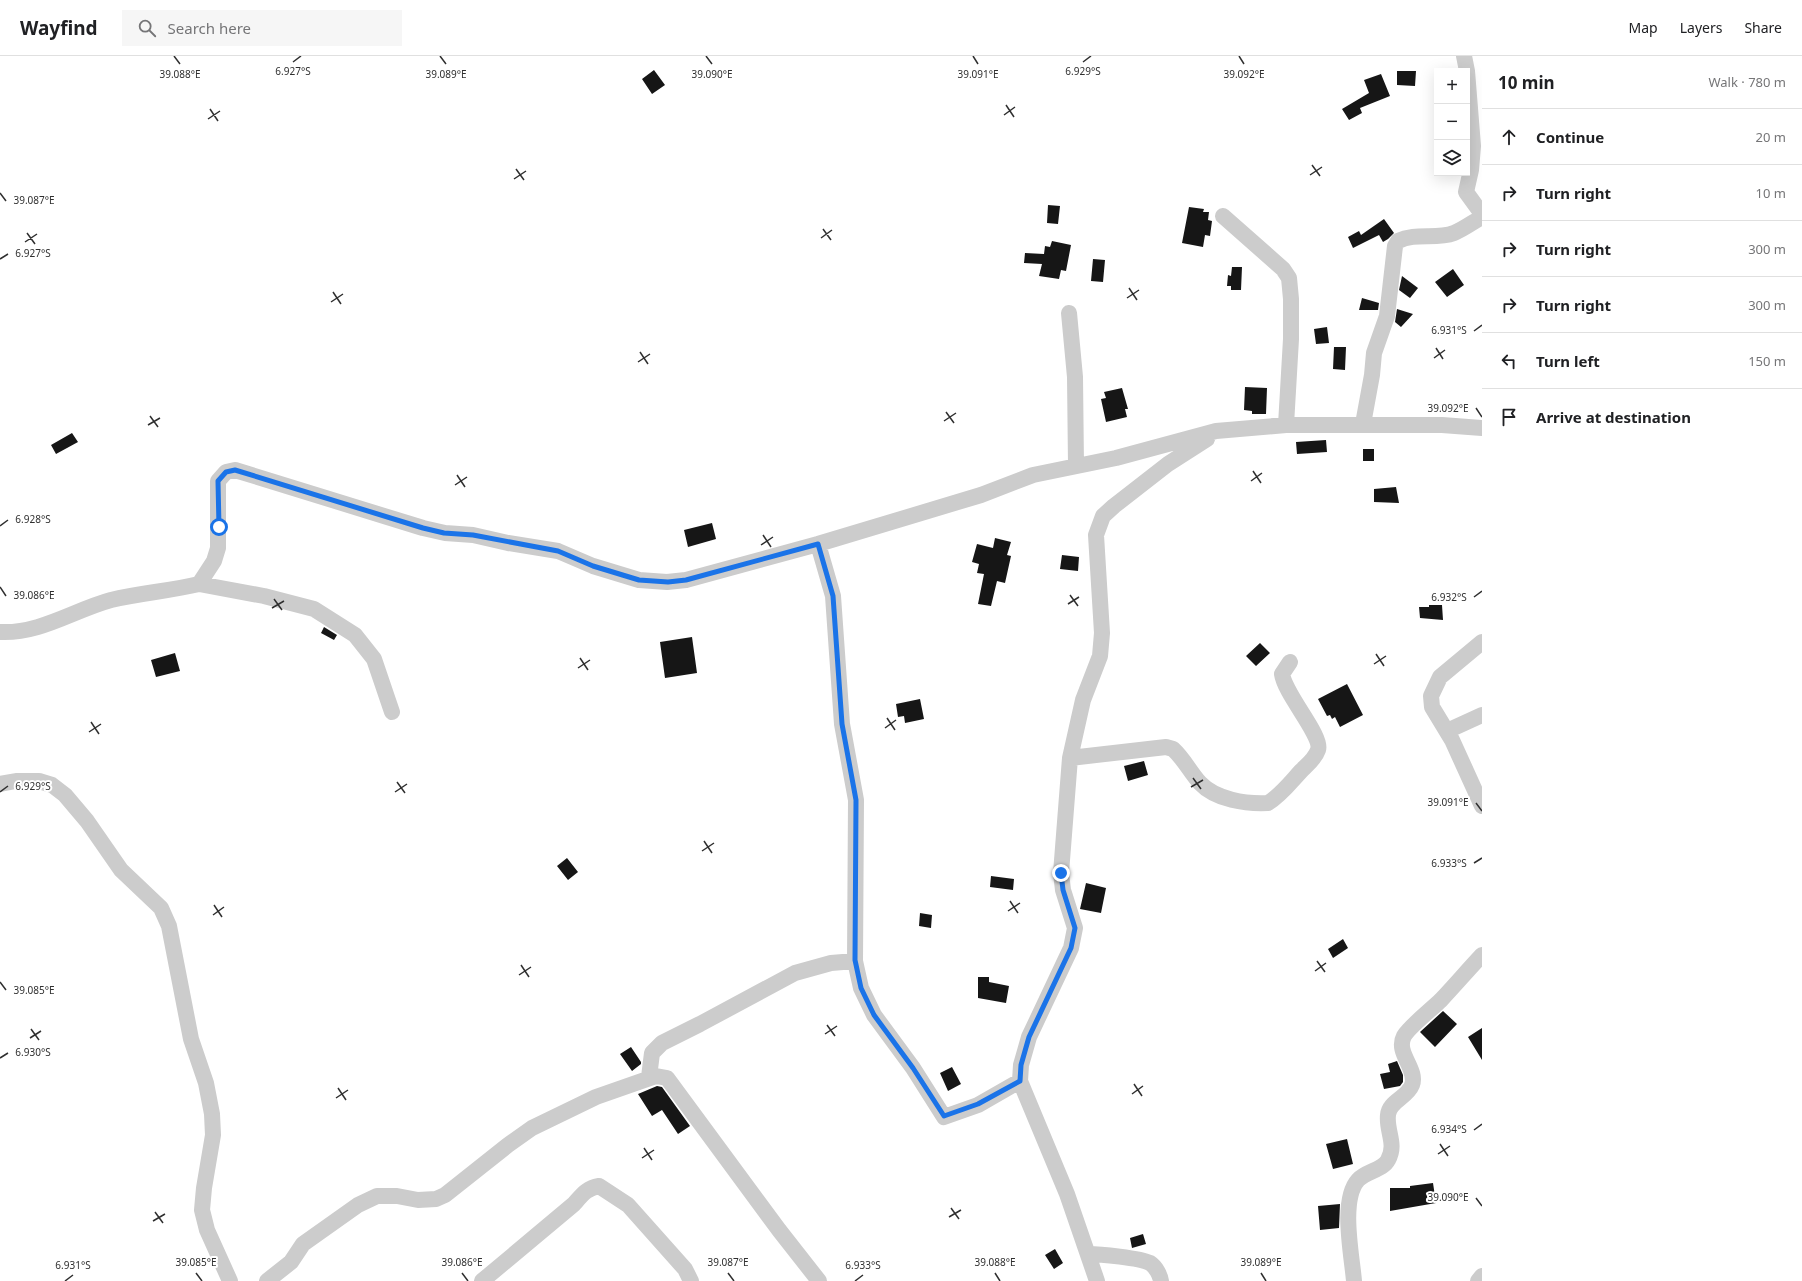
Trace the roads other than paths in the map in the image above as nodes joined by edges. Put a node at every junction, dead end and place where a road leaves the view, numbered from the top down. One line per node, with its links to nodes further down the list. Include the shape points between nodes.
1 (1464, 56): 2 (street)
2 (1466, 68)
3 (1470, 104): 4 (street, via 1473,146 1466,192)
4 (1482, 214)
5 (1223, 216): 9 (street, via 1283,269 1289,278 1291,339)
6 (1482, 217): 8 (street, via 1454,233 1414,236 1398,241 1395,246 1386,316 1374,353)
7 (1069, 313): 12 (street, via 1074,377)
8 (1363, 424): 9 (street); 10 (street)
9 (1286, 425): 11 (street)
10 (1482, 428)
11 (1216, 431): 12 (street); 21 (street, via 1143,483 1103,516 1096,535 1102,633 1100,656 1083,700)
12 (1076, 466): 13 (street, via 1033,475 981,495)
13 (818, 544): 14 (street, via 686,580 639,580 593,566 558,551 423,528 235,470 226,472 218,481 218,548 214,561); 25 (street, via 833,596 842,724 856,800)
14 (199, 584): 15 (street, via 139,594 110,601 43,626); 18 (street, via 264,596 314,609 355,636 374,658)
15 (0, 632)
16 (1482, 642): 20 (street, via 1440,677 1430,696 1432,707)
17 (1290, 662): 21 (street, via 1282,674 1283,679 1291,697 1318,738 1319,749 1286,789 1268,803 1237,800 1212,792 1201,784 1173,749 1166,747)
18 (392, 712)
19 (1482, 716): 20 (street)
20 (1447, 732): 23 (street)
21 (1070, 758): 27 (street, via 1061,873 1063,890 1075,928 1071,948 1029,1037 1021,1065)
22 (0, 784): 30 (street, via 39,781 52,785 65,795 87,821 121,870 161,908 168,926 191,1039 206,1083 212,1114 213,1135 202,1210)
23 (1482, 806)
24 (1482, 955): 37 (street, via 1441,1000 1404,1035 1401,1045 1413,1079 1412,1086 1390,1108 1387,1116 1393,1148 1391,1155 1387,1162 1358,1180 1350,1199 1348,1214)
25 (855, 960): 26 (street, via 795,972 662,1043 652,1053); 27 (street, via 861,988 874,1015 944,1116 978,1104)
26 (649, 1077): 31 (street, via 596,1097 532,1128 445,1195 436,1199 377,1196 358,1205 303,1244 291,1262); 34 (street, via 667,1078)
27 (1020, 1081): 28 (street, via 1067,1194)
28 (1088, 1254): 35 (street); 36 (street, via 1106,1254 1150,1264 1160,1274)
29 (1482, 1276): 38 (street)
30 (230, 1281)
31 (266, 1281)
32 (482, 1281): 33 (street, via 586,1191 599,1186 628,1205 685,1269)
33 (691, 1281)
34 (819, 1281)
35 (1097, 1281)
36 (1162, 1281)
37 (1354, 1281)
38 (1478, 1281)

